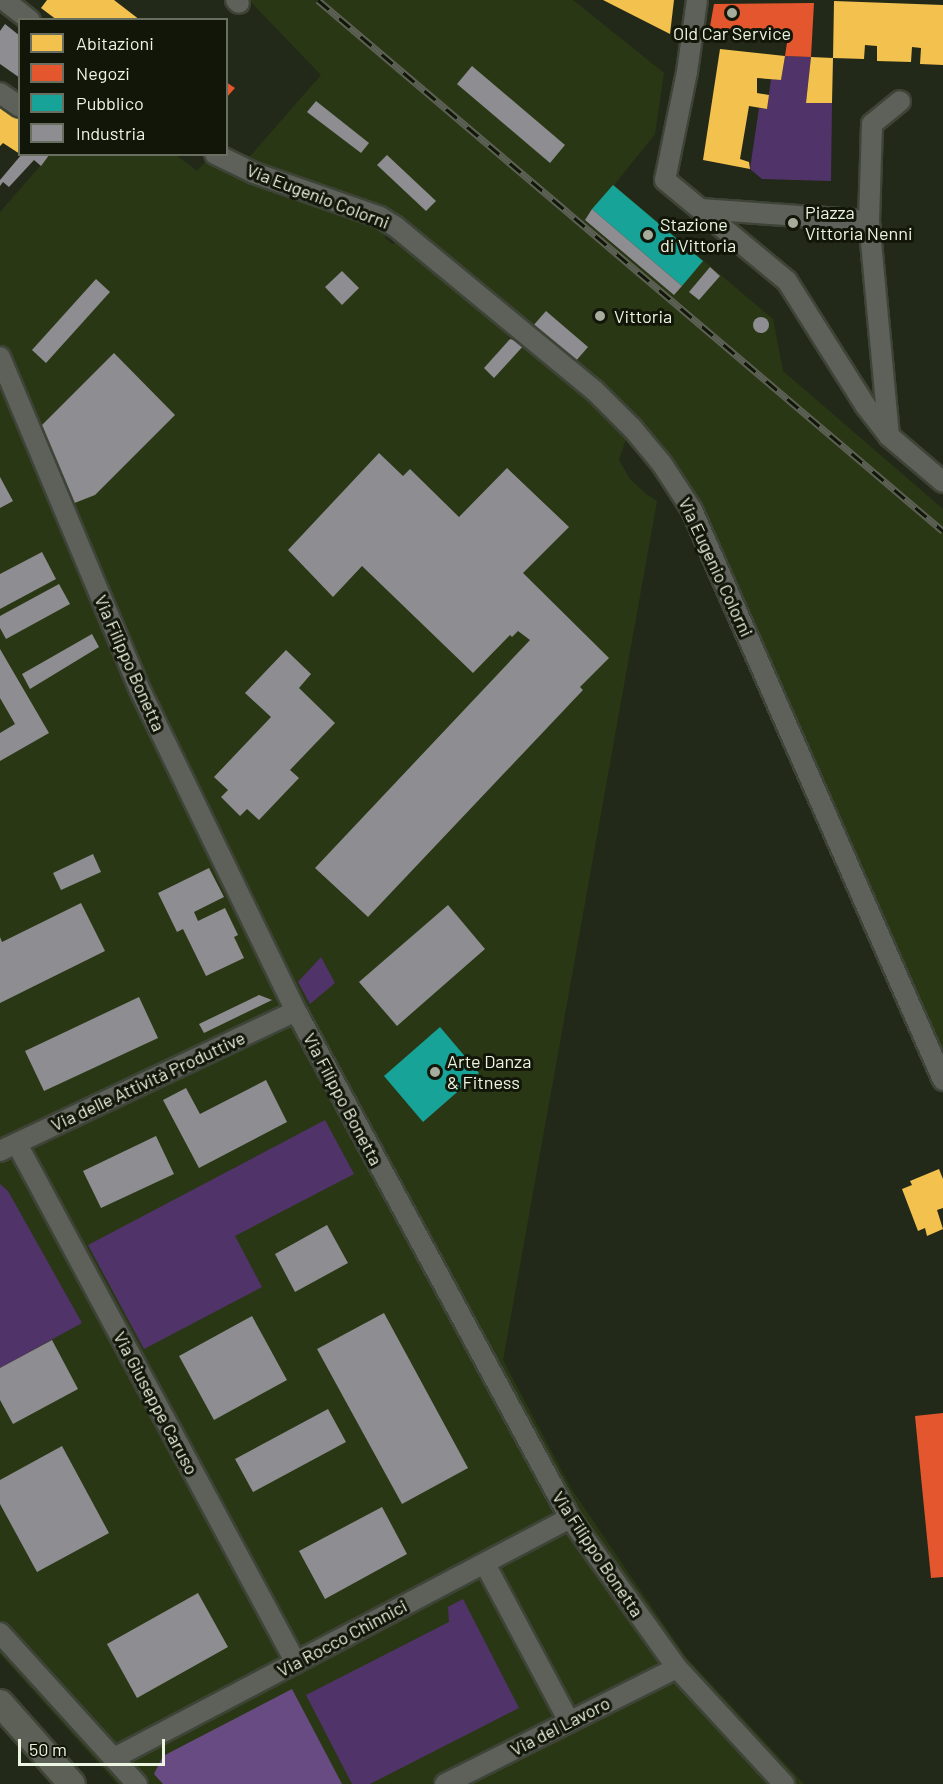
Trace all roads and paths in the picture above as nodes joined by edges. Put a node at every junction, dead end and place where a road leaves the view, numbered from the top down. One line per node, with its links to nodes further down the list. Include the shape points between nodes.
1 (4, 0): 3 (street)
2 (697, 0): 8 (street, via 665,180)
3 (27, 18)
4 (0, 93): 6 (street)
5 (900, 101): 9 (street, via 872,124)
6 (18, 106)
7 (219, 156): 14 (street, Via Eugenio Colorni, via 254,173 380,217 396,227 594,390 662,464 692,510)
8 (701, 209): 9 (street); 11 (street, via 776,270 791,287 843,372)
9 (869, 221): 11 (street)
10 (0, 357): 13 (street, Via Filippo Bonetta, via 140,690)
11 (889, 436): 12 (street)
12 (943, 482)
13 (296, 1011): 15 (street, Via delle Attività Produttive); 16 (street, Via Filippo Bonetta)
14 (943, 1080)
15 (8, 1148): 19 (street, Via Giuseppe Caruso)
16 (570, 1518): 17 (street, Via Rocco Chinnici); 20 (street, Via Filippo Bonetta)
17 (485, 1564): 19 (street, Via Rocco Chinnici); 22 (street)
18 (0, 1633): 23 (street)
19 (296, 1663): 23 (street, Via Rocco Chinnici)
20 (677, 1668): 22 (street, Via del Lavoro); 27 (street, Via Filippo Bonetta)
21 (0, 1703): 24 (main road)
22 (569, 1721): 26 (street, Via del Lavoro)
23 (114, 1758): 25 (street)
24 (72, 1784)
25 (138, 1784)
26 (445, 1784)
27 (784, 1784)

